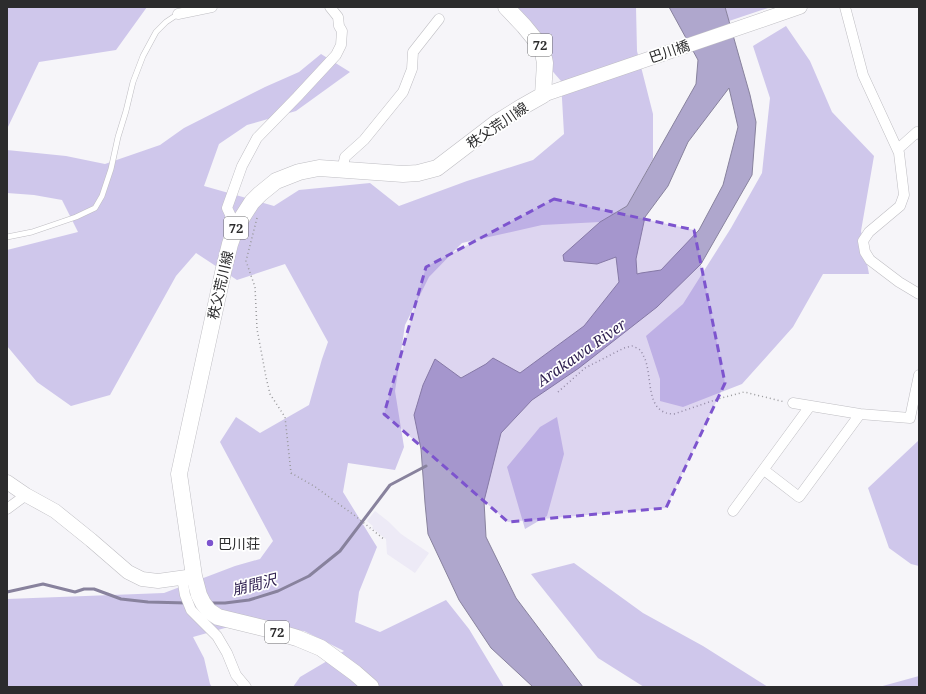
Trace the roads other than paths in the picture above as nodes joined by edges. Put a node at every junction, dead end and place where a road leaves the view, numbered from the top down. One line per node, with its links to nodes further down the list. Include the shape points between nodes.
1 (212, 7): 6 (street)
2 (330, 7): 12 (street, via 338,17 342,31 341,45 336,55 257,138 242,166 228,208)
3 (506, 7): 8 (main road, 秩父荒川線 / 72, via 542,48)
4 (800, 7): 8 (main road, 巴川橋)
5 (845, 7): 10 (street, via 864,75)
6 (178, 14): 13 (lane, via 156,32 143,56 133,82 102,196 95,208 32,232)
7 (439, 19): 11 (street, via 413,52 412,69 403,92 364,140 345,157)
8 (550, 93): 11 (main road, 秩父荒川線 / 72, via 496,123 437,168 404,174)
9 (919, 134): 10 (street, via 917,132)
10 (898, 149): 14 (street, via 904,195 900,206 869,232 863,241 870,260)
11 (342, 170): 12 (main road, 秩父荒川線 / 72, via 319,168 276,181 252,202)
12 (236, 227): 24 (main road, 秩父荒川線 / 72, via 224,268 180,474)
13 (7, 237)
14 (919, 294)
15 (919, 375): 18 (street, via 910,418)
16 (792, 403): 17 (street)
17 (810, 406): 18 (street); 19 (street)
18 (860, 414): 19 (street, via 798,496)
19 (764, 470): 23 (street)
20 (7, 482): 21 (main road)
21 (26, 495): 22 (street); 24 (main road, via 55,511 128,572 142,579 158,581)
22 (7, 509)
23 (733, 510)
24 (188, 577): 25 (street, via 185,595 191,610 217,636 236,676); 26 (main road, 秩父荒川線 / 72, via 203,604 218,617 297,638 321,648)
25 (246, 687)
26 (371, 687)

